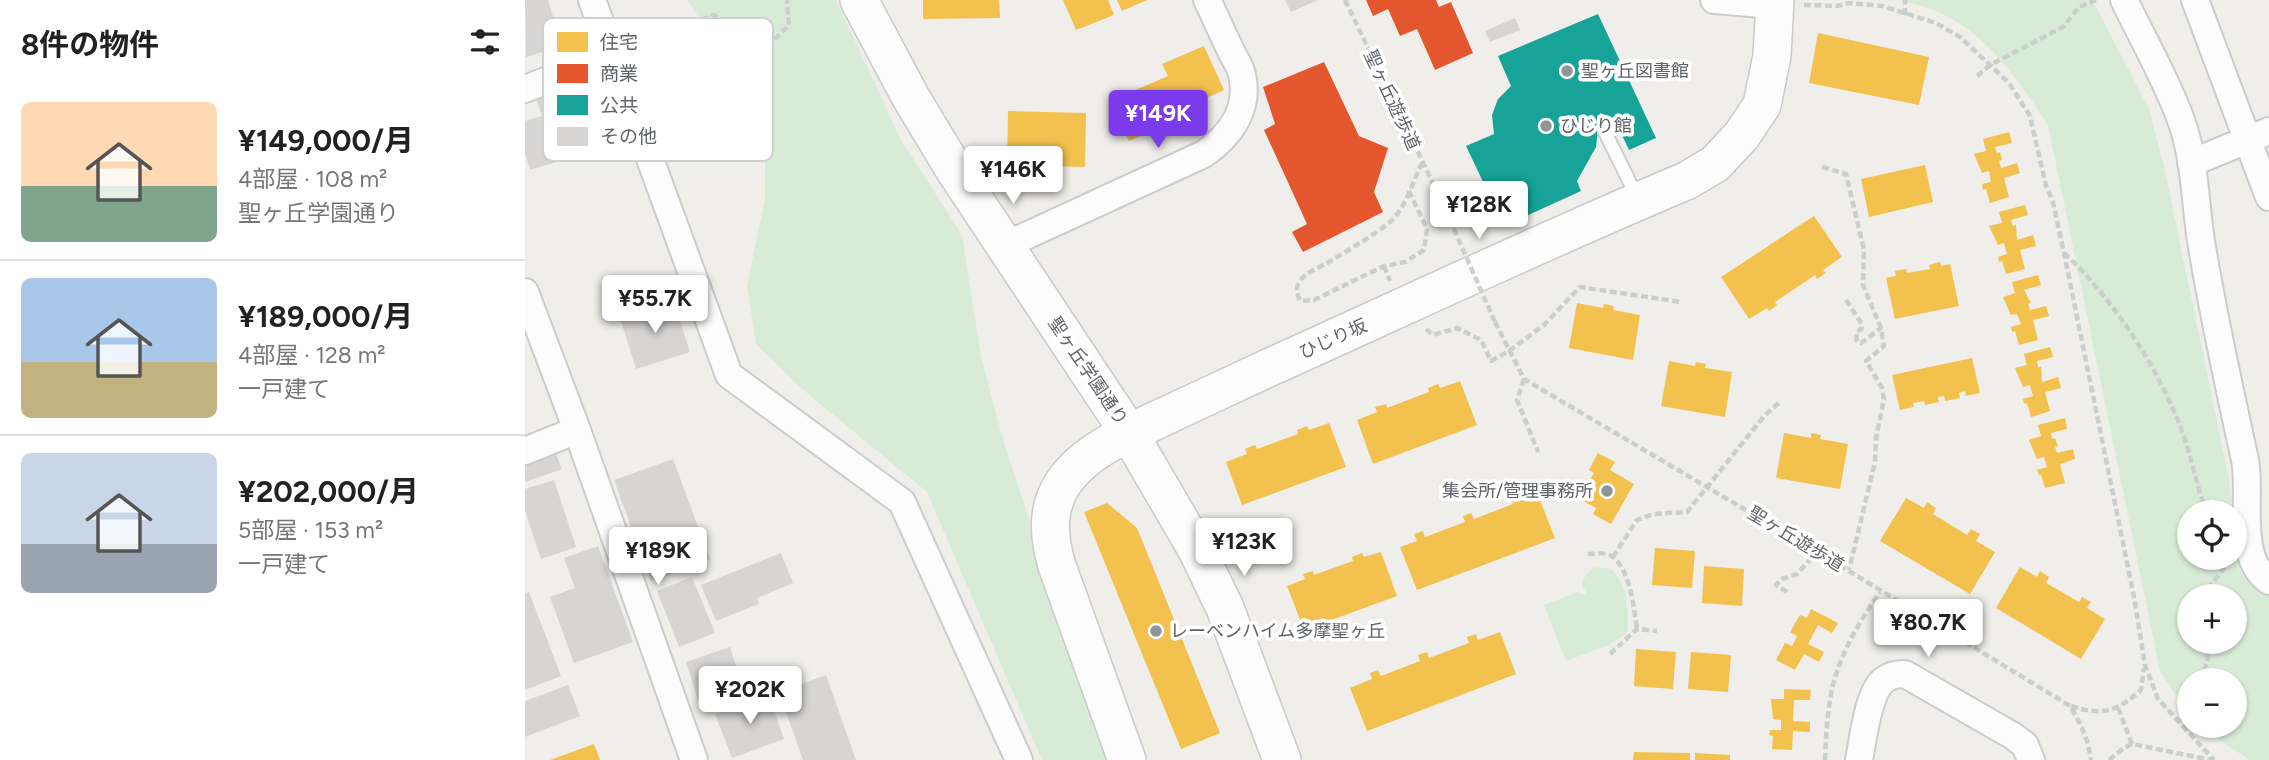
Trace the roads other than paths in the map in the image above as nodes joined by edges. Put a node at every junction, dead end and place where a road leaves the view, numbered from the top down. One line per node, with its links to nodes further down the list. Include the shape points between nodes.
1 (592, 0): 8 (street)
2 (859, 0): 17 (street, 聖ヶ丘学園通り, via 910,96)
3 (1207, 0): 17 (street, via 1242,75 1240,111 1222,142)
4 (1714, 0): 7 (street)
5 (2124, 0): 14 (street, via 2182,121)
6 (2195, 0): 12 (street)
7 (1780, 3): 16 (street, ひじり坂, via 1762,104 1742,135 1715,164)
8 (599, 18)
9 (543, 82): 10 (street)
10 (525, 89)
11 (1605, 132): 16 (lane)
12 (2257, 136): 14 (street); 15 (street)
13 (651, 161): 25 (street, via 729,375 902,502)
14 (2190, 163): 22 (street, via 2209,292 2249,479 2246,523)
15 (2269, 197)
16 (1639, 200): 20 (street, ひじり坂)
17 (1005, 246): 20 (street, 聖ヶ丘学園通り)
18 (525, 292): 19 (street)
19 (577, 430): 21 (street); 24 (street)
20 (1129, 433): 26 (street, ひじり坂, via 1103,446 1070,473 1049,518 1057,566); 27 (street, 聖ヶ丘学園通り, via 1212,577)
21 (525, 451)
22 (2250, 549): 23 (street, via 2260,574)
23 (2269, 581)
24 (694, 760)
25 (1019, 760)
26 (1127, 760)
27 (1282, 760)
28 (1859, 760): 29 (street, via 1878,686 1885,678 1905,674 2013,736 2025,745)
29 (2031, 760)

